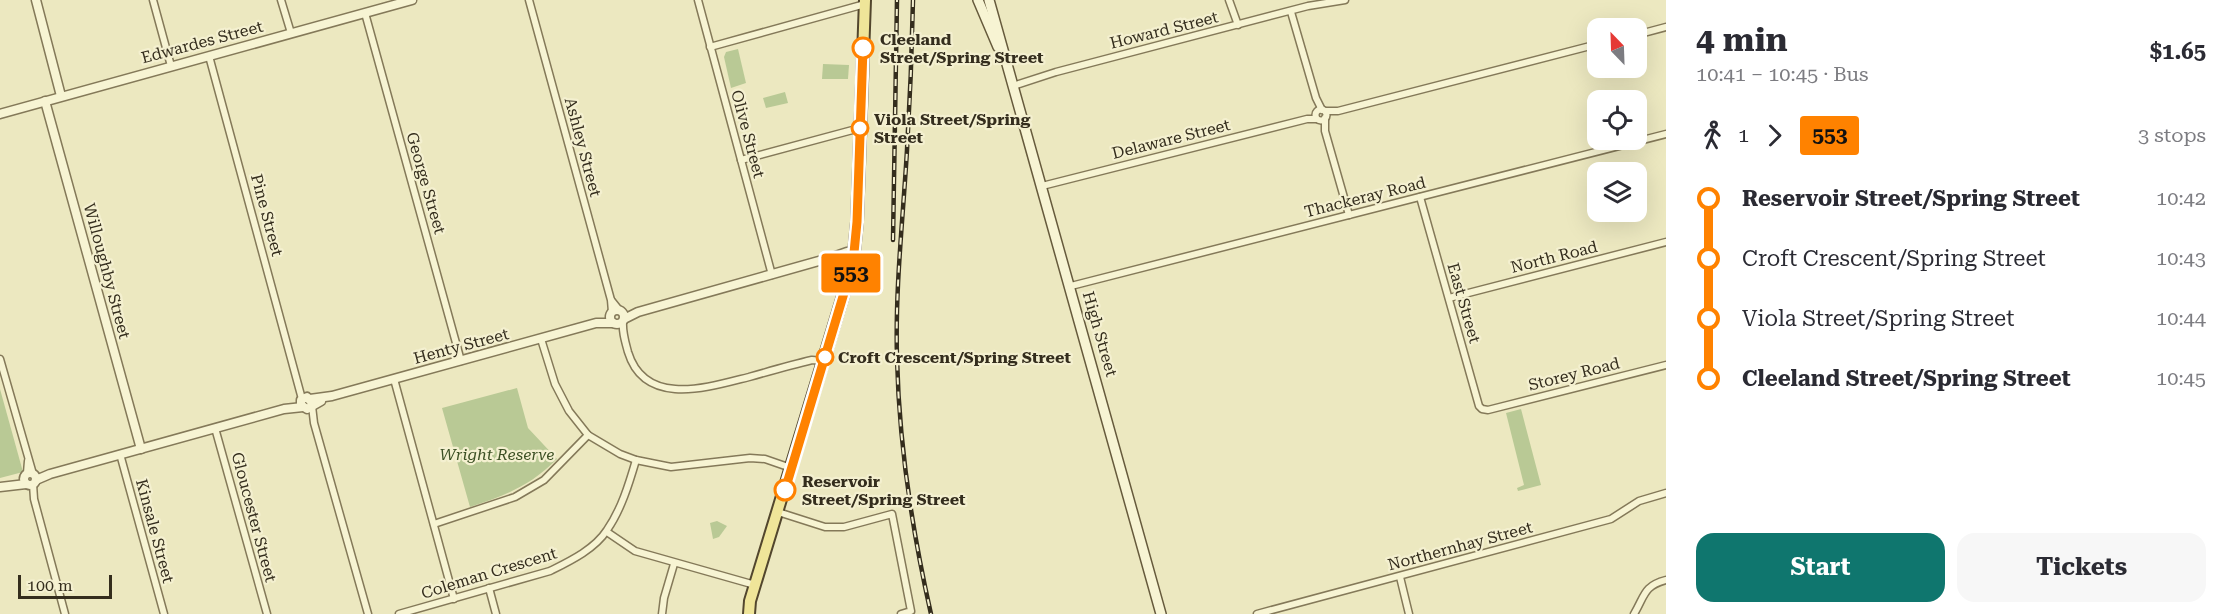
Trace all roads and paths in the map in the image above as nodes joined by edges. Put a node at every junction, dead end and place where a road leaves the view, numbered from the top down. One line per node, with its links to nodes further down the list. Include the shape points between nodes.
1 (36, 0): 25 (street)
2 (153, 0): 23 (street)
3 (281, 0): 19 (street)
4 (411, 0): 14 (street, Edwardes Street)
5 (529, 0): 40 (street, Ashley Street)
6 (698, 0): 20 (street, Olive Street)
7 (978, 0): 15 (main road, High Street)
8 (989, 0): 15 (main road, High Street)
9 (1229, 0): 16 (street)
10 (1345, 0): 12 (street, Howard Street)
11 (865, 2): 20 (street); 29 (main road)
12 (1328, 2): 13 (street, Howard Street, via 1316,9)
13 (1291, 12): 16 (street, Howard Street); 28 (street)
14 (364, 13): 19 (street, Edwardes Street); 43 (street, George Street)
15 (988, 14): 24 (main road, High Street)
16 (1236, 26): 24 (street, Howard Street)
17 (1666, 27): 18 (street)
18 (1647, 31)
19 (291, 33): 22 (street, Edwardes Street)
20 (710, 47): 31 (street, Olive Street)
21 (1587, 47): 28 (street, Delaware Street)
22 (209, 56): 23 (street, Edwardes Street); 47 (street, Pine Street)
23 (171, 66): 25 (street, Edwardes Street)
24 (1012, 84): 32 (main road, High Street)
25 (61, 96): 26 (street, Edwardes Street)
26 (45, 101): 27 (street, Edwardes Street); 51 (street, Willoughby Street)
27 (0, 114)
28 (1321, 115): 32 (street, Delaware Street); 34 (street)
29 (860, 128): 31 (street); 36 (main road)
30 (1666, 134): 33 (street, Thackeray Road)
31 (741, 160): 37 (street, Olive Street)
32 (1042, 186): 38 (main road, High Street)
33 (1420, 197): 34 (street, Thackeray Road); 39 (street, East Street)
34 (1349, 215): 38 (street, Thackeray Road)
35 (1666, 242): 39 (street, North Road)
36 (854, 256): 37 (street); 44 (main road)
37 (772, 274): 40 (street)
38 (1071, 286): 76 (main road, High Street)
39 (1449, 298): 48 (street, East Street, via 1479,406)
40 (617, 317): 41 (street, Henty Street); 44 (street, Ashley Street, via 633,365 652,383 671,389 698,390 812,360)
41 (541, 339): 43 (street, Henty Street); 50 (street, via 555,384)
42 (0, 359): 55 (street)
43 (461, 361): 46 (street, Henty Street)
44 (824, 361): 54 (main road)
45 (1666, 365): 48 (street, Storey Road)
46 (394, 379): 47 (street, Henty Street); 59 (street)
47 (307, 403): 49 (street, Henty Street); 70 (street, Pine Street)
48 (1488, 410)
49 (215, 428): 51 (street, Henty Street); 69 (street, Gloucester Street)
50 (588, 435): 53 (street); 59 (street, via 544,480 515,498)
51 (141, 449): 52 (street, Henty Street)
52 (120, 454): 55 (street, Henty Street); 68 (street, Kinsale Street)
53 (636, 460): 54 (street, via 681,467 750,458); 60 (street, Coleman Crescent)
54 (791, 468): 58 (main road)
55 (30, 479): 56 (street, Henty Street); 67 (street)
56 (4, 486)
57 (1666, 493): 62 (street, Northernhay Street, via 1639,501 1611,519)
58 (778, 512): 64 (main road); 75 (street, via 825,527 844,527 892,514 911,611)
59 (434, 524): 66 (street)
60 (607, 532): 61 (street, via 635,551); 65 (street, Coleman Crescent, via 573,560 550,571)
61 (674, 564): 64 (street); 73 (street)
62 (1400, 577): 77 (street, Northernhay Street); 78 (street)
63 (1666, 580): 79 (street, via 1650,586)
64 (755, 585): 74 (main road)
65 (489, 588): 66 (street, Coleman Crescent); 72 (street)
66 (454, 599): 71 (street, Coleman Crescent)
67 (66, 614)
68 (164, 614)
69 (267, 614)
70 (368, 614)
71 (399, 614)
72 (496, 614)
73 (663, 614)
74 (749, 614)
75 (901, 614)
76 (1161, 614)
77 (1257, 614)
78 (1409, 614)
79 (1634, 614)

